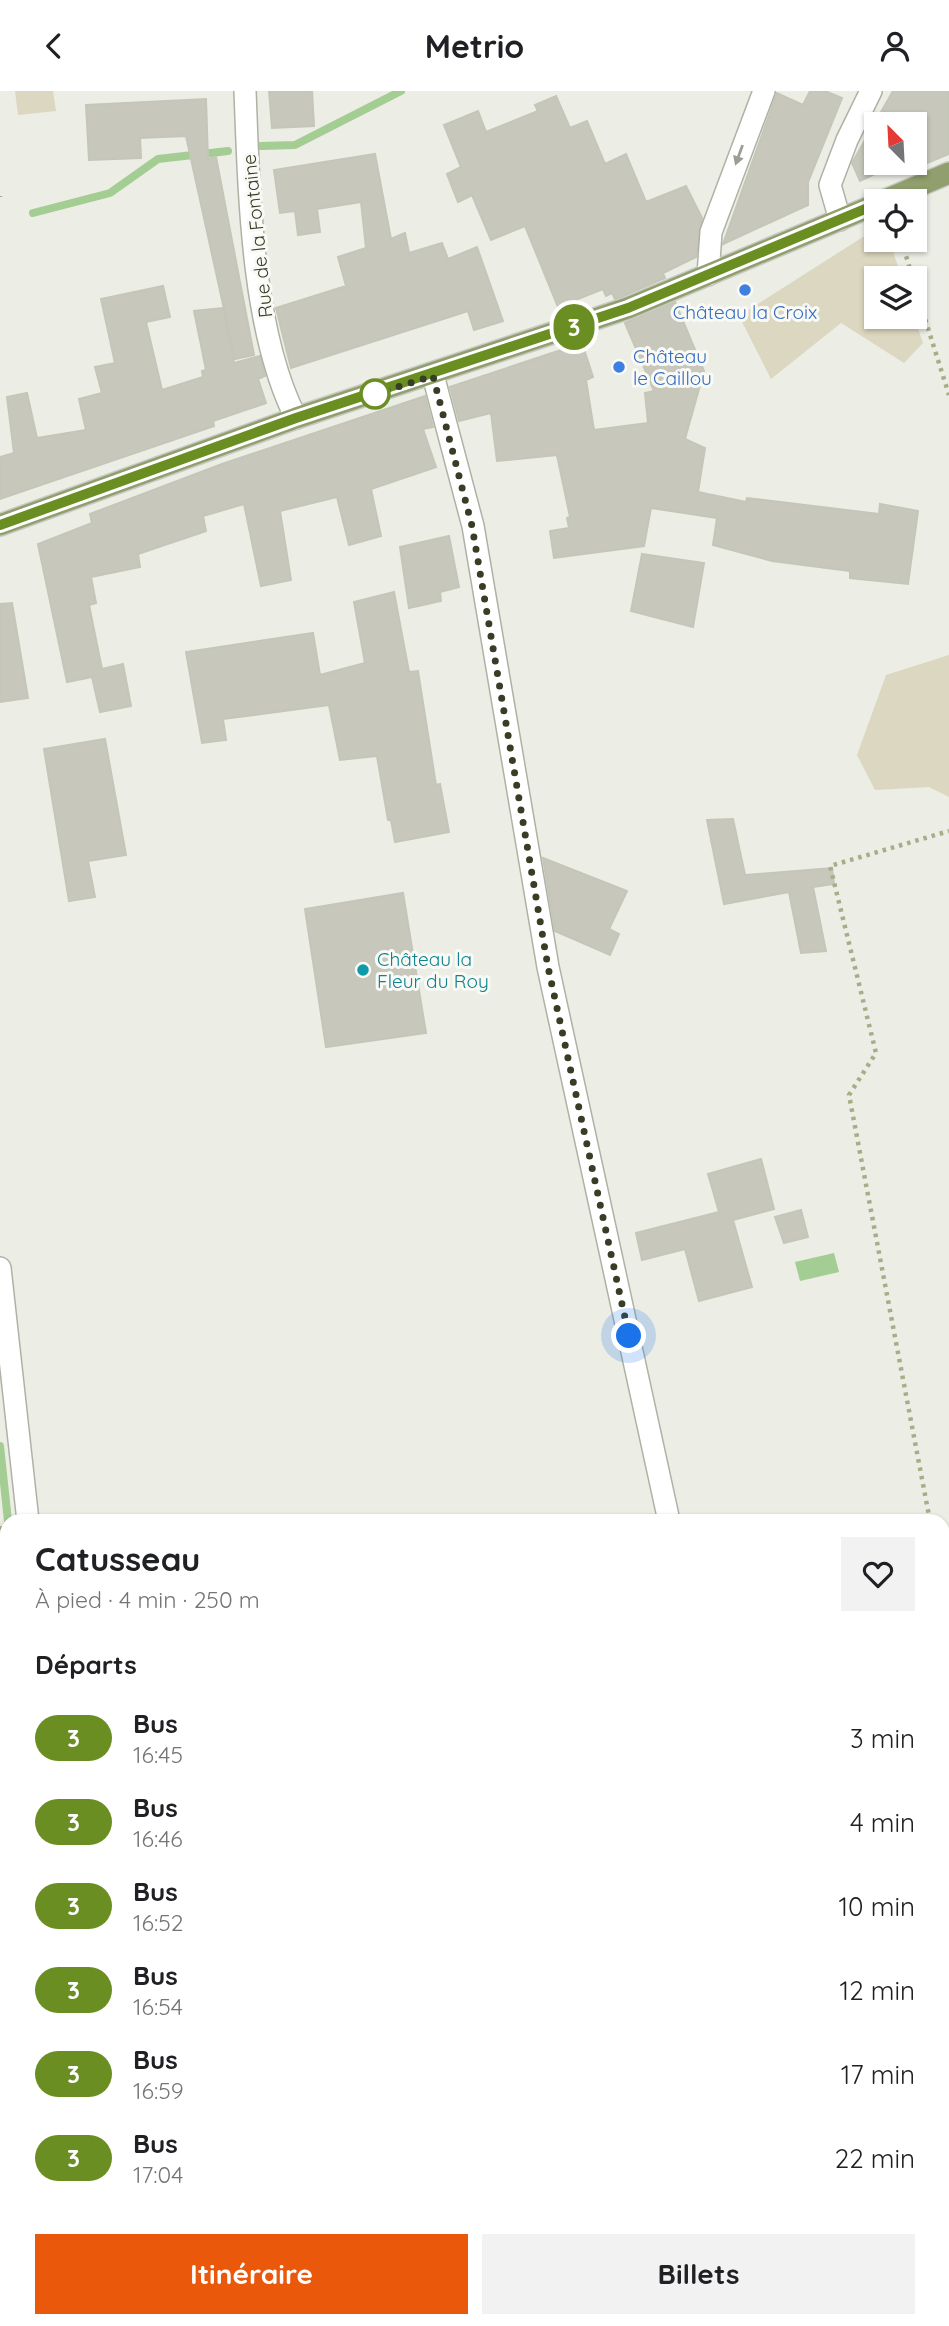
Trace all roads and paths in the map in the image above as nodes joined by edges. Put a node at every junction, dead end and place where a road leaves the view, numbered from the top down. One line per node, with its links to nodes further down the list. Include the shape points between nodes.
1 (245, 91): 12 (street, Rue de la Fontaine, via 258,273 276,370)
2 (764, 91): 8 (street, one-way to 8, via 711,232)
3 (871, 91): 7 (street, via 830,185)
4 (949, 173): 5 (main road)
5 (911, 189)
6 (864, 210): 7 (main road)
7 (840, 220): 8 (main road)
8 (708, 275): 10 (main road)
9 (927, 325): 11 (path)
10 (433, 376): 12 (main road); 17 (street, via 472,526 548,967)
11 (949, 395)
12 (296, 418): 13 (main road)
13 (0, 525)
14 (949, 831): 18 (path, via 830,866 876,1053 849,1095)
15 (0, 1268): 16 (street)
16 (27, 1514)
17 (667, 1514)
18 (929, 1514)

